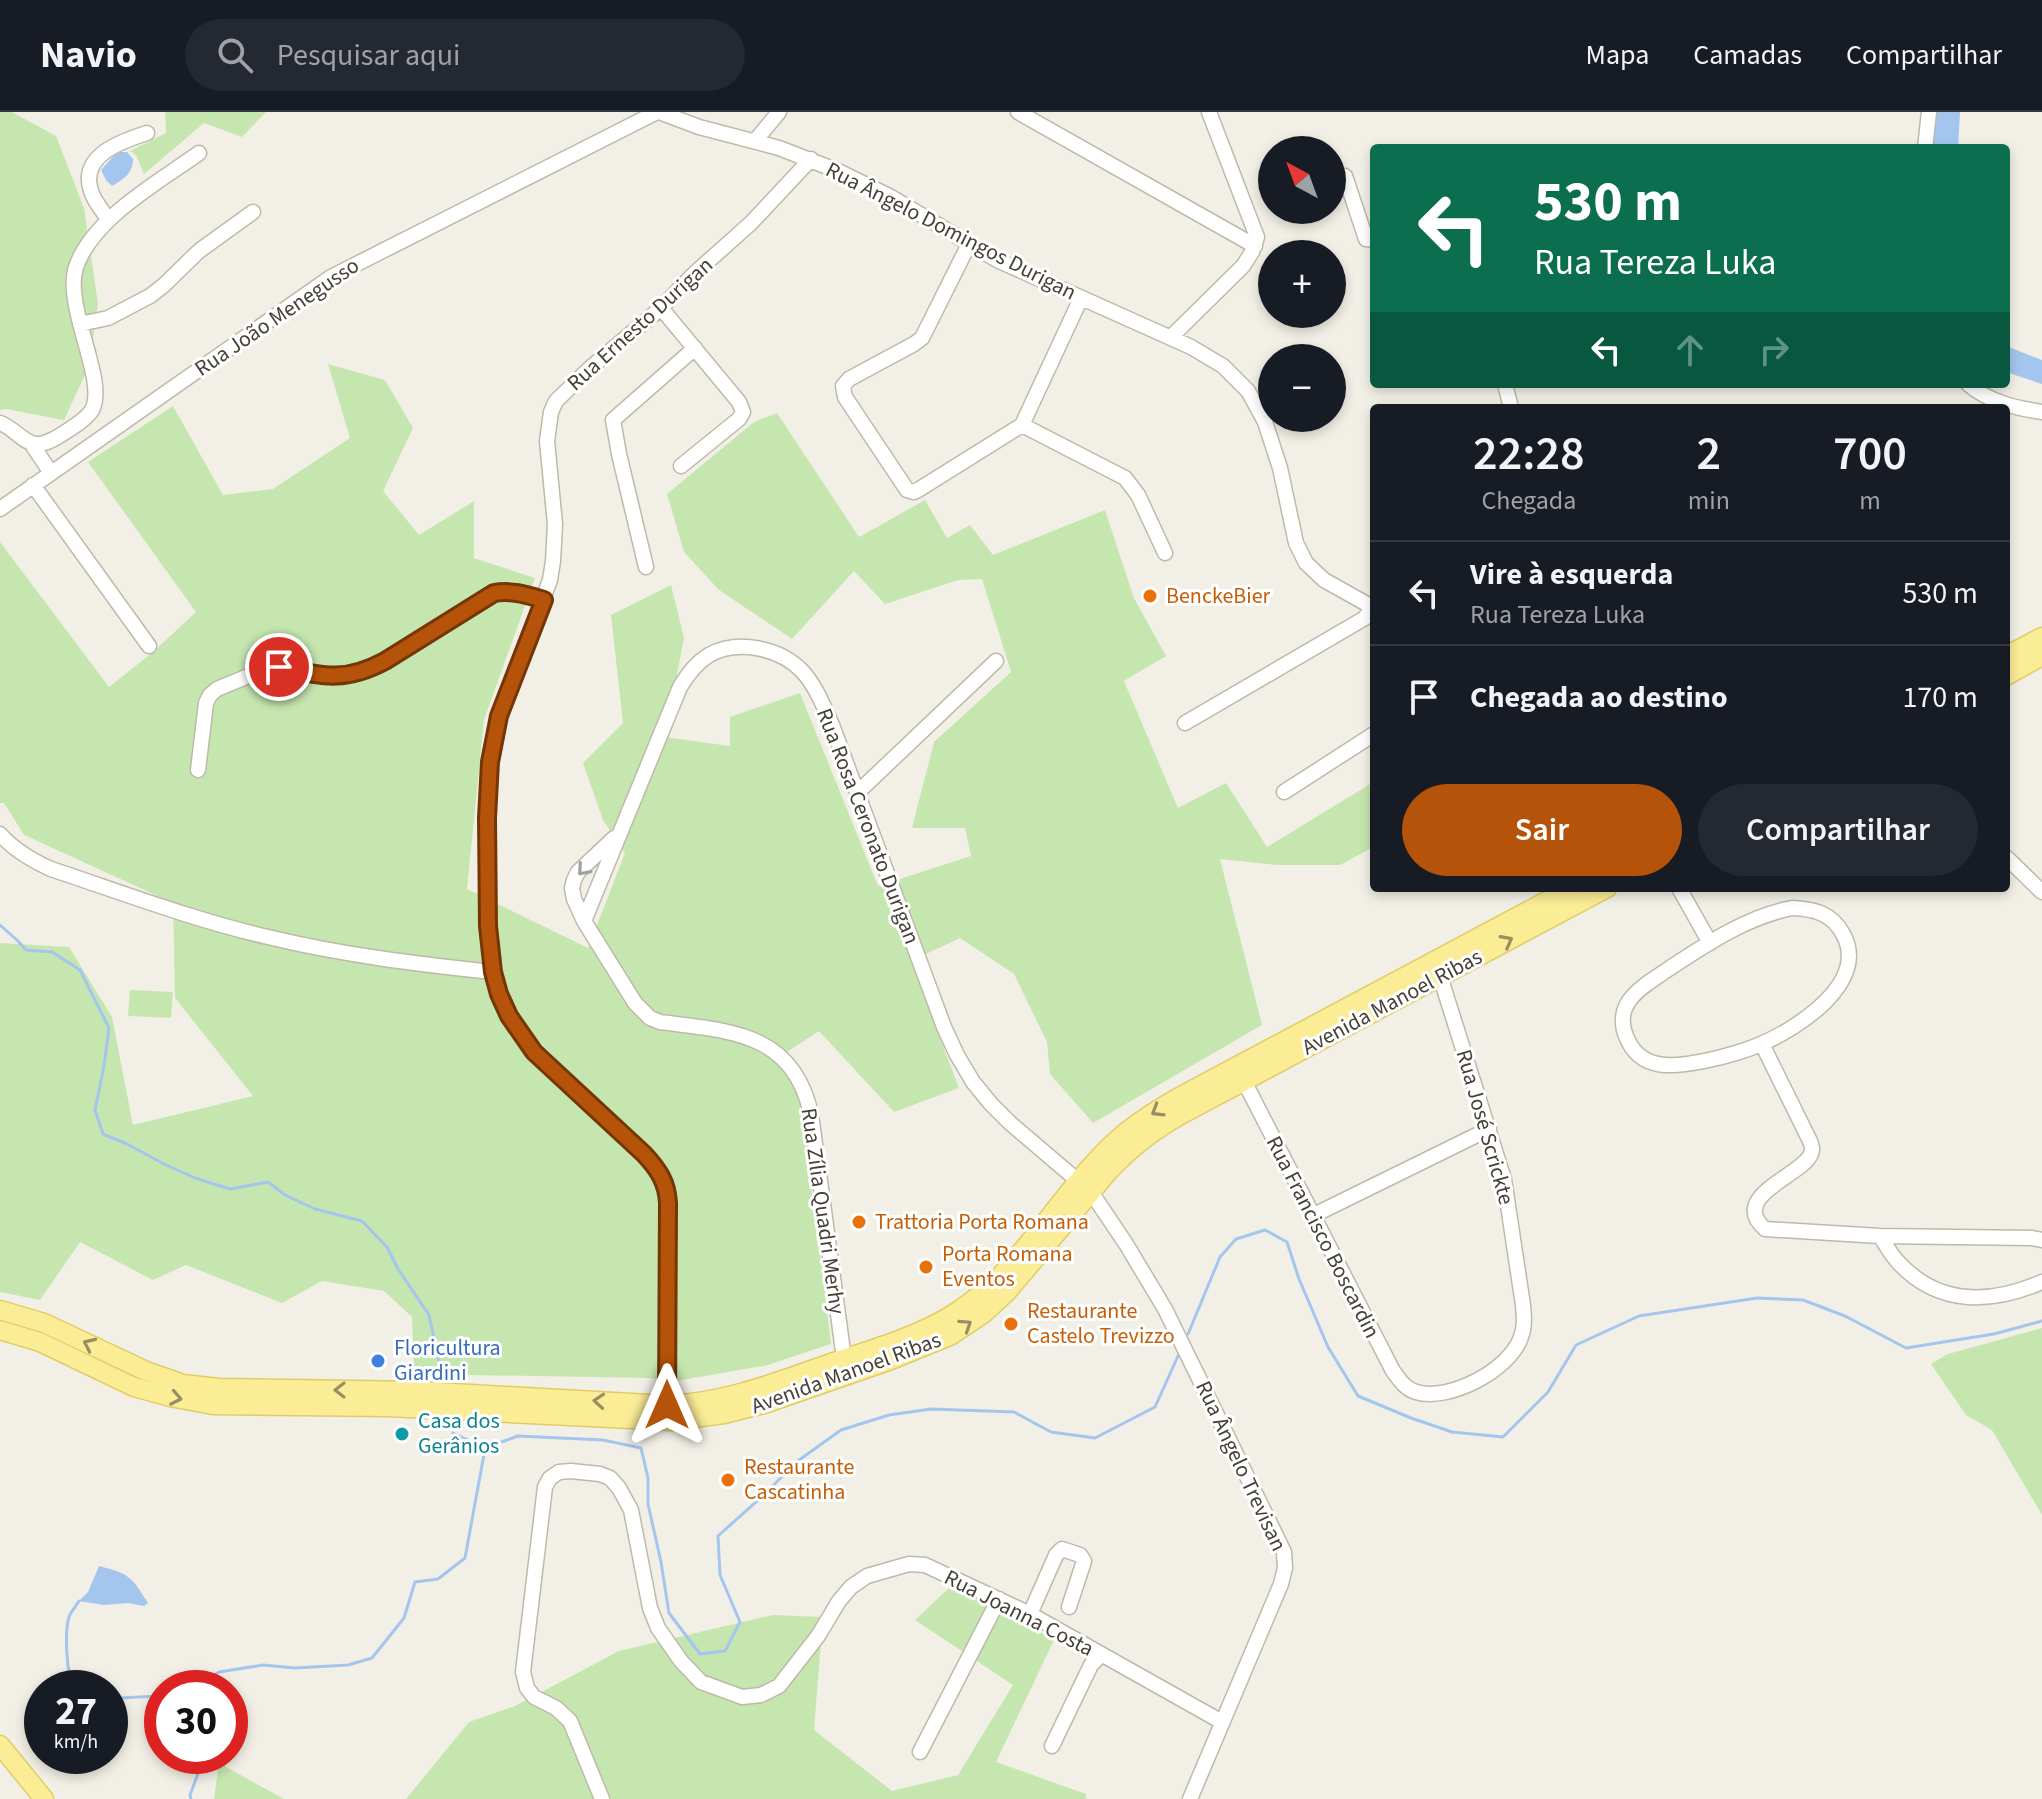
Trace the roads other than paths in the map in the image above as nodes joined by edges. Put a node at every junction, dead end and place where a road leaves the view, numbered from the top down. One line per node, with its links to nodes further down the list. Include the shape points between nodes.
1 (658, 112): 7 (street, Rua Ângelo Domingos Durigan); 30 (street, Rua João Menegusso, via 331,277)
2 (779, 112): 7 (street)
3 (1018, 112): 16 (street)
4 (1209, 112): 16 (street, via 1255,229)
5 (1929, 112): 8 (street)
6 (147, 133): 13 (street, via 109,147 92,167 91,191)
7 (755, 141): 10 (street, Rua Ângelo Domingos Durigan)
8 (1925, 144)
9 (199, 153): 13 (street)
10 (811, 159): 15 (street, Rua Ângelo Domingos Durigan, via 891,197); 18 (street, Rua Ernesto Durigan)
11 (1346, 179): 14 (street)
12 (253, 212): 19 (street, via 150,296 117,315)
13 (108, 219): 19 (street, via 74,273)
14 (1370, 240)
15 (969, 244): 17 (street, Rua Ângelo Domingos Durigan); 27 (street, via 922,338 849,379 843,386 845,397 910,492)
16 (1255, 246): 20 (street, via 1243,266)
17 (1081, 298): 20 (street, Rua Ângelo Domingos Durigan); 27 (street)
18 (659, 310): 21 (street); 37 (street, Rua Ernesto Durigan, via 589,369 551,412 547,441 555,542)
19 (80, 324): 28 (street, via 94,377 95,405 86,418)
20 (1171, 337): 38 (street, Rua Ângelo Domingos Durigan, via 1223,366 1248,391 1273,443 1301,555 1324,580)
21 (693, 350): 31 (street, via 743,412); 36 (street, via 613,420)
22 (1973, 388): 23 (street)
23 (2009, 404)
24 (2010, 404): 25 (street)
25 (2042, 412)
26 (0, 423): 29 (street)
27 (1022, 425): 35 (street, via 1125,478)
28 (56, 437): 29 (street); 30 (street)
29 (31, 443): 32 (street)
30 (71, 459): 32 (street, Rua João Menegusso)
31 (681, 466)
32 (51, 473): 33 (street, Rua João Menegusso)
33 (33, 485): 34 (street, Rua João Menegusso); 41 (street)
34 (0, 509)
35 (1165, 553)
36 (646, 567)
37 (544, 600): 48 (street, via 516,592 494,593 360,672 334,677 279,667 217,689 206,703); 62 (street, Rua Ernesto Durigan, via 499,716 490,762 488,926)
38 (1370, 606)
39 (1370, 612): 46 (street)
40 (2042, 637): 42 (main road)
41 (149, 646)
42 (2010, 654)
43 (2042, 656): 45 (main road)
44 (996, 661): 50 (street)
45 (2010, 674)
46 (1185, 723)
47 (1370, 737): 49 (street)
48 (198, 770)
49 (1284, 792)
50 (857, 793): 51 (street, Rua Rosa Ceronato Durigan, via 823,705 802,672 772,652 723,649 697,664 680,687); 71 (street, Rua Rosa Ceronato Durigan, via 957,1055 991,1104)
51 (622, 830): 58 (street, Rua Rosa Ceronato Durigan); 58 (street, Rua Zília Quadri Merhy, one-way to 58, via 574,880 574,899)
52 (0, 834): 62 (street, via 51,869 227,927 358,956)
53 (2010, 861): 57 (street)
54 (1563, 892): 60 (main road, Avenida Manoel Ribas)
55 (1599, 892): 63 (main road, Avenida Manoel Ribas, one-way to 55)
56 (1681, 892): 59 (street)
57 (2042, 892)
58 (584, 921): 78 (street, Rua Zília Quadri Merhy, via 650,1018 736,1033 758,1042 785,1060 802,1083 811,1114)
59 (1710, 943): 65 (street, via 1628,1002 1622,1016 1631,1048 1650,1063 1675,1065); 65 (street, via 1757,918 1792,908 1824,914 1845,936 1847,970 1840,985 1809,1016)
60 (1458, 948): 61 (main road, Avenida Manoel Ribas); 63 (main road, via 1441,966)
61 (1422, 967): 64 (main road, via 1423,977); 66 (main road, Avenida Manoel Ribas)
62 (493, 972): 84 (street, Rua Ernesto Durigan, via 509,1016 534,1052 664,1179)
63 (1440, 976): 64 (main road, Avenida Manoel Ribas); 70 (street, Rua José Scrickte)
64 (1413, 991): 68 (main road, Avenida Manoel Ribas)
65 (1762, 1044): 73 (street, via 1812,1149 1810,1157 1763,1194 1755,1216 1758,1223 1774,1230)
66 (1274, 1046): 67 (main road, Avenida Manoel Ribas); 68 (main road, via 1245,1070)
67 (1216, 1078): 69 (main road, via 1213,1091); 71 (main road, Avenida Manoel Ribas, one-way to 71, via 1142,1120 1109,1147)
68 (1244, 1081): 69 (main road, Avenida Manoel Ribas); 72 (street, Rua Francisco Boscardin)
69 (1186, 1112): 71 (main road, Avenida Manoel Ribas)
70 (1489, 1129): 72 (street); 80 (street, Rua José Scrickte, via 1506,1191 1523,1305 1521,1337 1497,1368 1469,1385 1427,1394)
71 (1085, 1186): 78 (main road, Avenida Manoel Ribas, via 971,1302 928,1328); 79 (main road, Avenida Manoel Ribas, one-way to 71, via 913,1352 966,1326 1007,1292); 89 (street, Rua Ângelo Trevisan, via 1152,1286 1286,1558 1281,1584)
72 (1312, 1216): 80 (street, Rua Francisco Boscardin, via 1386,1360)
73 (1880, 1236): 74 (street); 75 (street, via 1910,1274 1950,1294 1990,1297)
74 (2042, 1240)
75 (2042, 1282)
76 (0, 1310): 82 (main road, Avenida Manoel Ribas, one-way to 76, via 183,1384 44,1323)
77 (0, 1330): 82 (main road, Avenida Manoel Ribas, one-way to 82, via 40,1342 134,1387 213,1405)
78 (844, 1359): 79 (main road, via 842,1368); 84 (main road, Avenida Manoel Ribas)
79 (817, 1386): 84 (main road, Avenida Manoel Ribas, via 724,1414)
80 (1409, 1389)
81 (418, 1391): 82 (main road, Avenida Manoel Ribas); 83 (main road); 84 (main road, Avenida Manoel Ribas, one-way to 81)
82 (389, 1399): 83 (main road, Avenida Manoel Ribas)
83 (408, 1408): 84 (main road, Avenida Manoel Ribas)
84 (669, 1413)
85 (999, 1599): 87 (street, Rua Joanna Costa); 92 (street); 94 (street, Rua Joanna Costa, via 925,1565 867,1576 839,1601 779,1686 742,1697 701,1682 658,1628 631,1510 619,1488 600,1474 559,1472 545,1487 523,1672 534,1697 570,1721)
86 (1069, 1607): 87 (street, via 1084,1561 1062,1549)
87 (1030, 1614): 88 (street, Rua Joanna Costa)
88 (1101, 1655): 89 (street, Rua Joanna Costa); 91 (street, via 1091,1665)
89 (1222, 1722): 95 (street, Rua Ângelo Trevisan)
90 (0, 1745): 93 (main road)
91 (1052, 1746)
92 (920, 1752)
93 (44, 1799)
94 (602, 1799)
95 (1190, 1799)

